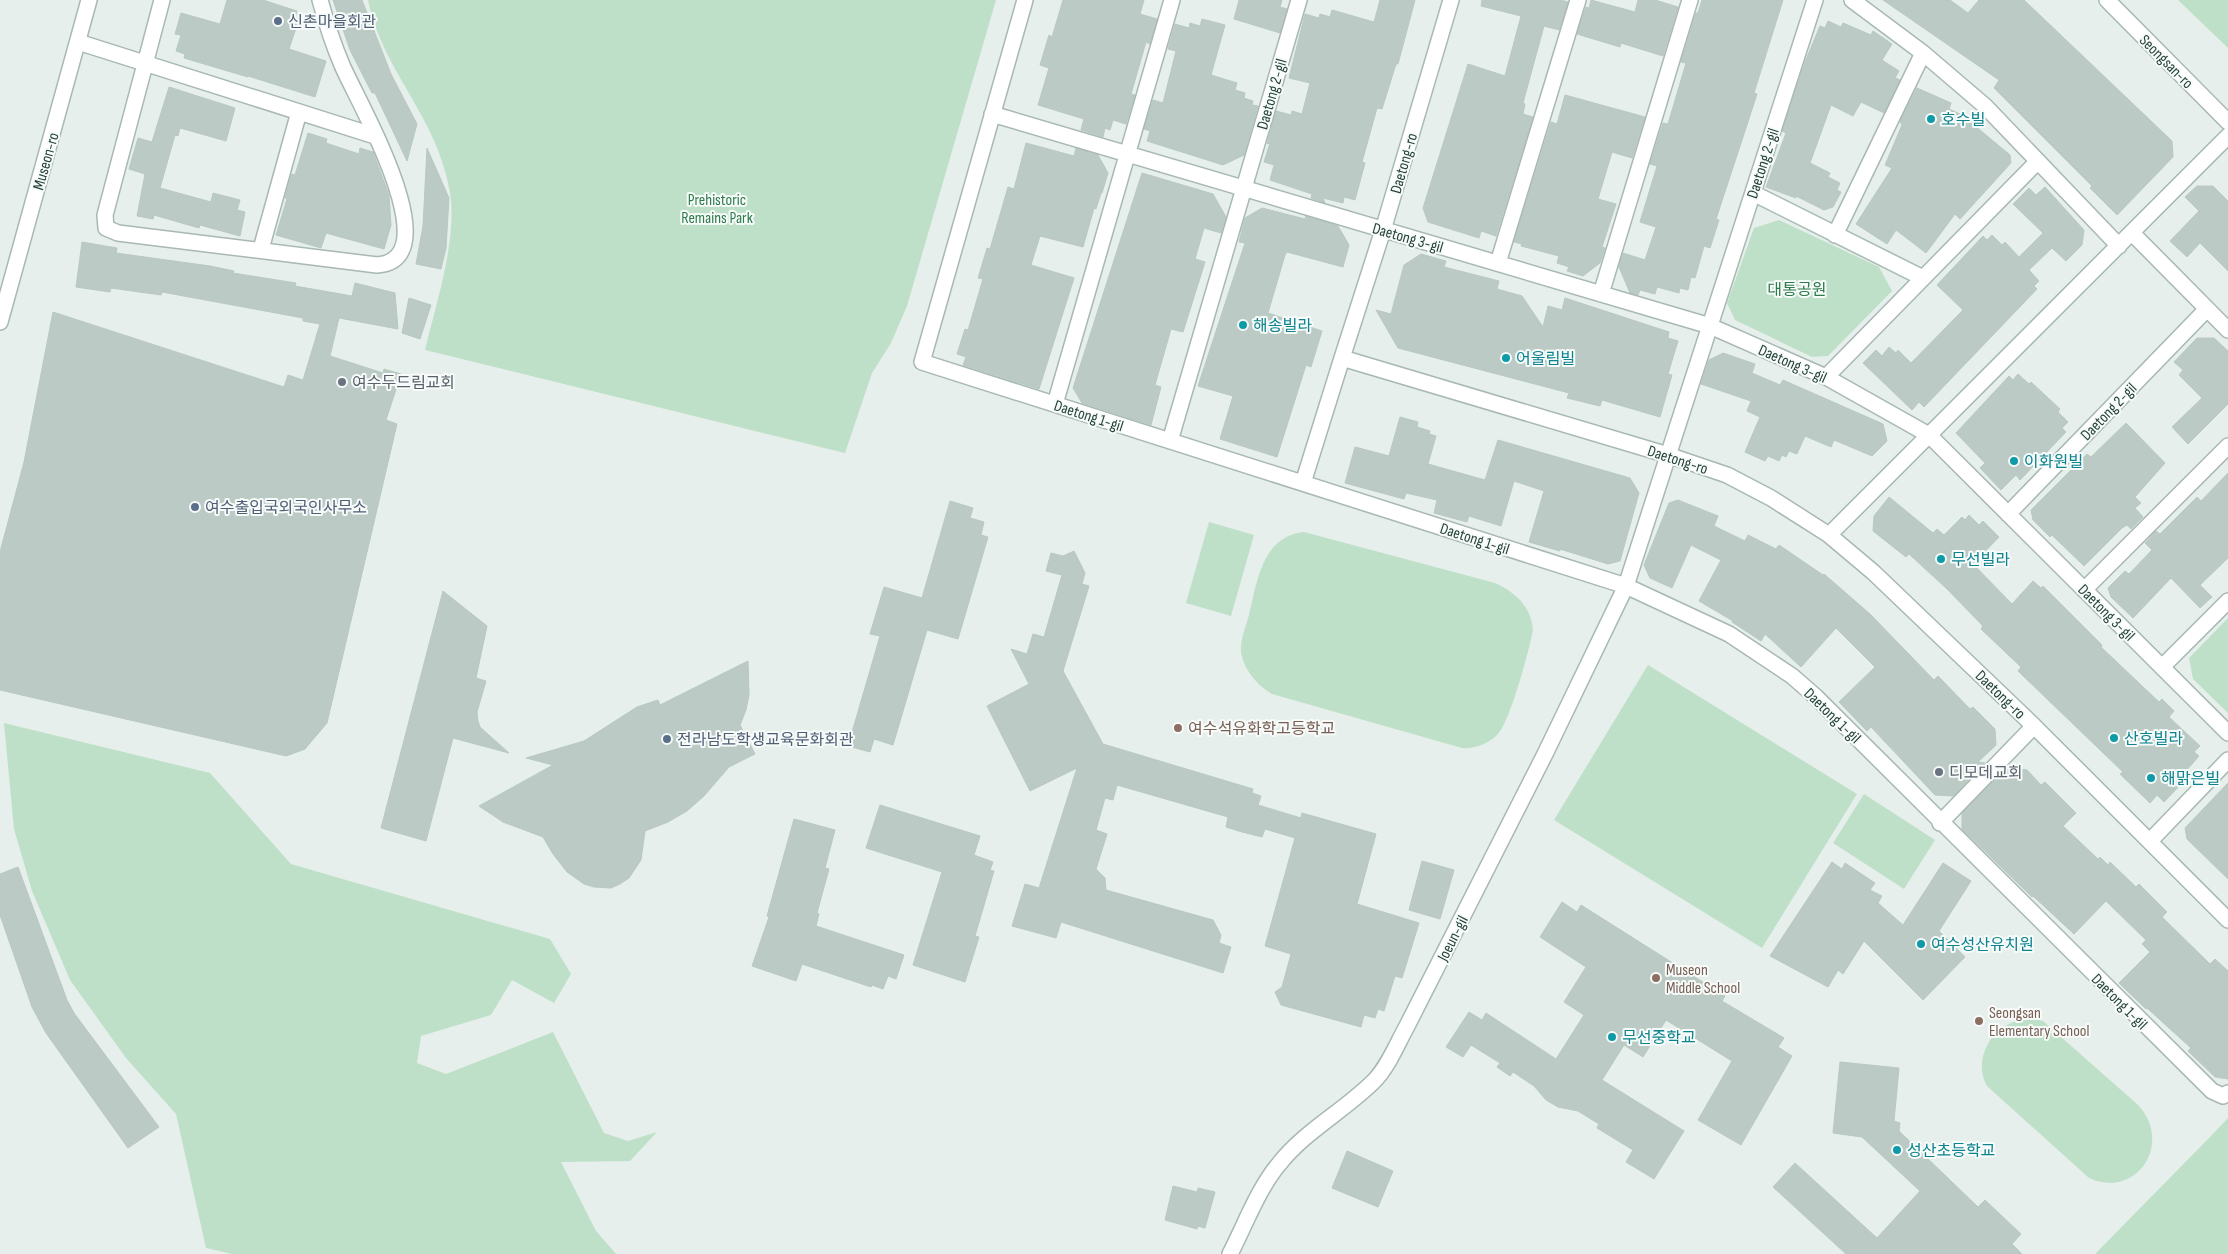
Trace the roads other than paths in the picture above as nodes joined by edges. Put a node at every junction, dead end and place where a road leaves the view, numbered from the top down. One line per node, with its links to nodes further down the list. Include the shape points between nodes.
1 (89, 0): 13 (street, Museon-ro)
2 (162, 0): 15 (street)
3 (320, 0): 19 (street, via 342,66)
4 (1025, 0): 17 (street, Daetong 1-gil)
5 (1172, 0): 21 (street)
6 (1299, 0): 23 (street, Daetong 2-gil)
7 (1451, 0): 25 (street, Daetong-ro)
8 (1578, 0): 30 (street)
9 (1690, 0): 32 (street)
10 (1815, 0): 24 (street, Daetong 2-gil)
11 (1852, 0): 14 (street)
12 (2107, 0): 18 (street, Seongsan-ro)
13 (78, 42): 15 (street); 34 (street, Museon-ro)
14 (1923, 54): 22 (street, via 1985,106); 27 (street)
15 (145, 63): 16 (street); 29 (street, via 105,216 106,228 118,233)
16 (299, 112): 19 (street); 29 (street)
17 (992, 114): 21 (street, Daetong 3-gil); 39 (street, Daetong 1-gil, via 922,362)
18 (2228, 122)
19 (375, 136): 29 (street, via 393,173 403,209 403,246 394,261 377,265)
20 (2228, 136): 26 (street)
21 (1127, 154): 23 (street, Daetong 3-gil); 39 (street)
22 (2038, 161): 28 (street); 31 (street)
23 (1244, 188): 25 (street, Daetong 3-gil); 41 (street)
24 (1753, 193): 27 (street); 35 (street, Daetong 2-gil)
25 (1383, 230): 30 (street, Daetong 3-gil); 37 (street, Daetong-ro)
26 (2132, 233): 28 (street); 33 (street)
27 (1835, 235): 31 (street)
28 (2119, 246): 40 (street)
29 (261, 250)
30 (1498, 263): 32 (street, Daetong 3-gil)
31 (1923, 278): 38 (street)
32 (1601, 294): 35 (street, Daetong 3-gil)
33 (2207, 309): 36 (street); 45 (street, Daetong 2-gil)
34 (0, 322)
35 (1710, 326): 38 (street, Daetong 3-gil); 43 (street, Daetong 2-gil)
36 (2228, 330)
37 (1342, 358): 43 (street, Daetong-ro); 44 (street)
38 (1826, 376): 40 (street, Daetong 3-gil)
39 (1055, 404): 41 (street, Daetong 1-gil)
40 (1930, 435): 45 (street, Daetong 3-gil); 46 (street)
41 (1170, 441): 44 (street, Daetong 1-gil)
42 (2228, 446): 48 (street)
43 (1668, 455): 46 (street, Daetong-ro, via 1727,475); 47 (street, Joeun-gil)
44 (1303, 483): 47 (street, Daetong 1-gil)
45 (2008, 514): 48 (street, Daetong 3-gil)
46 (1829, 535): 51 (street, Daetong-ro, via 1873,572)
47 (1626, 586): 54 (street, Daetong 1-gil, via 1728,634 1792,676); 58 (street, Joeun-gil, via 1537,770 1383,1070 1280,1162)
48 (2084, 590): 50 (street, Daetong 3-gil)
49 (2228, 602): 50 (street)
50 (2162, 667): 52 (street, Daetong 3-gil)
51 (2034, 726): 54 (street); 55 (street, Daetong-ro)
52 (2228, 733)
53 (2228, 760): 55 (street)
54 (1940, 823): 57 (street, Daetong 1-gil, via 2212,1091 2223,1096)
55 (2150, 841): 56 (street, Daetong-ro)
56 (2228, 920)
57 (2228, 1093)
58 (1230, 1254)

